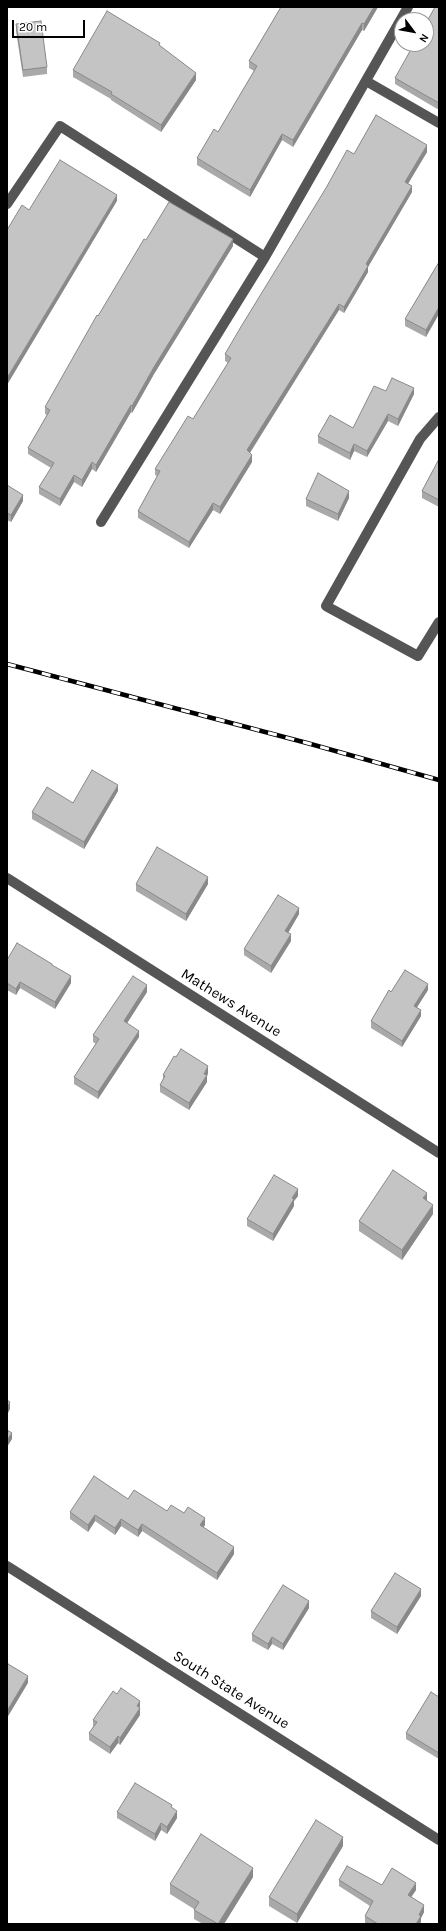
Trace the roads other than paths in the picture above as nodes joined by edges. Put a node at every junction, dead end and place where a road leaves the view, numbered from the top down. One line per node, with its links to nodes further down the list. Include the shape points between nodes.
1 (408, 7): 2 (street)
2 (366, 81): 3 (street); 5 (street)
3 (439, 123)
4 (7, 204): 5 (street, via 60,126)
5 (264, 257): 7 (street)
6 (439, 417): 8 (street, via 420,439 326,606 418,656)
7 (101, 522)
8 (439, 622)
9 (7, 878): 10 (street, Mathews Avenue)
10 (439, 1153)
11 (7, 1566): 12 (street, South State Avenue)
12 (439, 1840)

